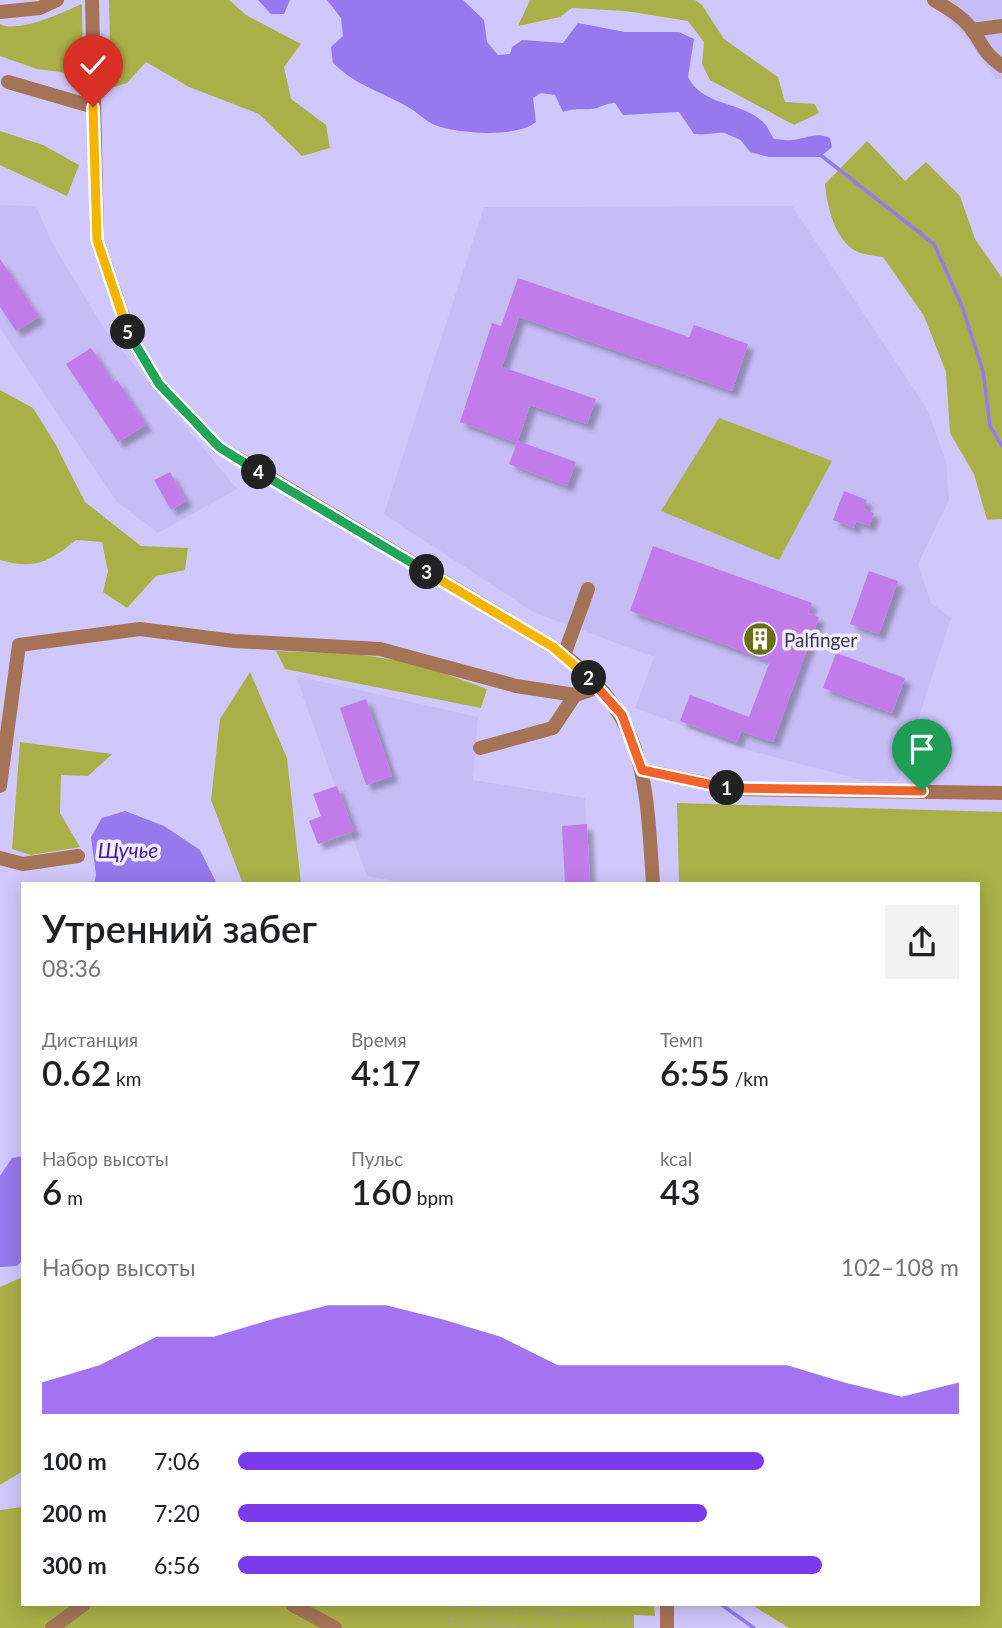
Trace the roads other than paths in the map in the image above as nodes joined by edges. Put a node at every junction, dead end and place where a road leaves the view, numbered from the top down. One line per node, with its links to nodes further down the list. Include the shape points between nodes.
1 (57, 0): 4 (street, via 40,8)
2 (92, 0): 9 (street)
3 (934, 0): 6 (street)
4 (0, 12)
5 (1002, 26): 6 (street)
6 (972, 30): 7 (street, via 985,55)
7 (1002, 66)
8 (8, 82): 9 (street)
9 (93, 107): 11 (street, via 97,240 128,334 159,384 219,447)
10 (588, 589): 11 (street)
11 (564, 655): 12 (street)
12 (598, 687): 13 (street); 15 (street, via 622,715)
13 (575, 695): 14 (street, via 553,729); 16 (street, via 516,686 380,649 234,641 141,629 19,645)
14 (480, 748)
15 (642, 770): 17 (street, via 734,789); 20 (street)
16 (0, 786)
17 (1002, 793)
18 (78, 856): 19 (street, via 23,864)
19 (0, 859)
20 (653, 882)
21 (82, 1606): 24 (street)
22 (295, 1606): 25 (street)
23 (667, 1606): 26 (street)
24 (52, 1628)
25 (335, 1628)
26 (667, 1628)

